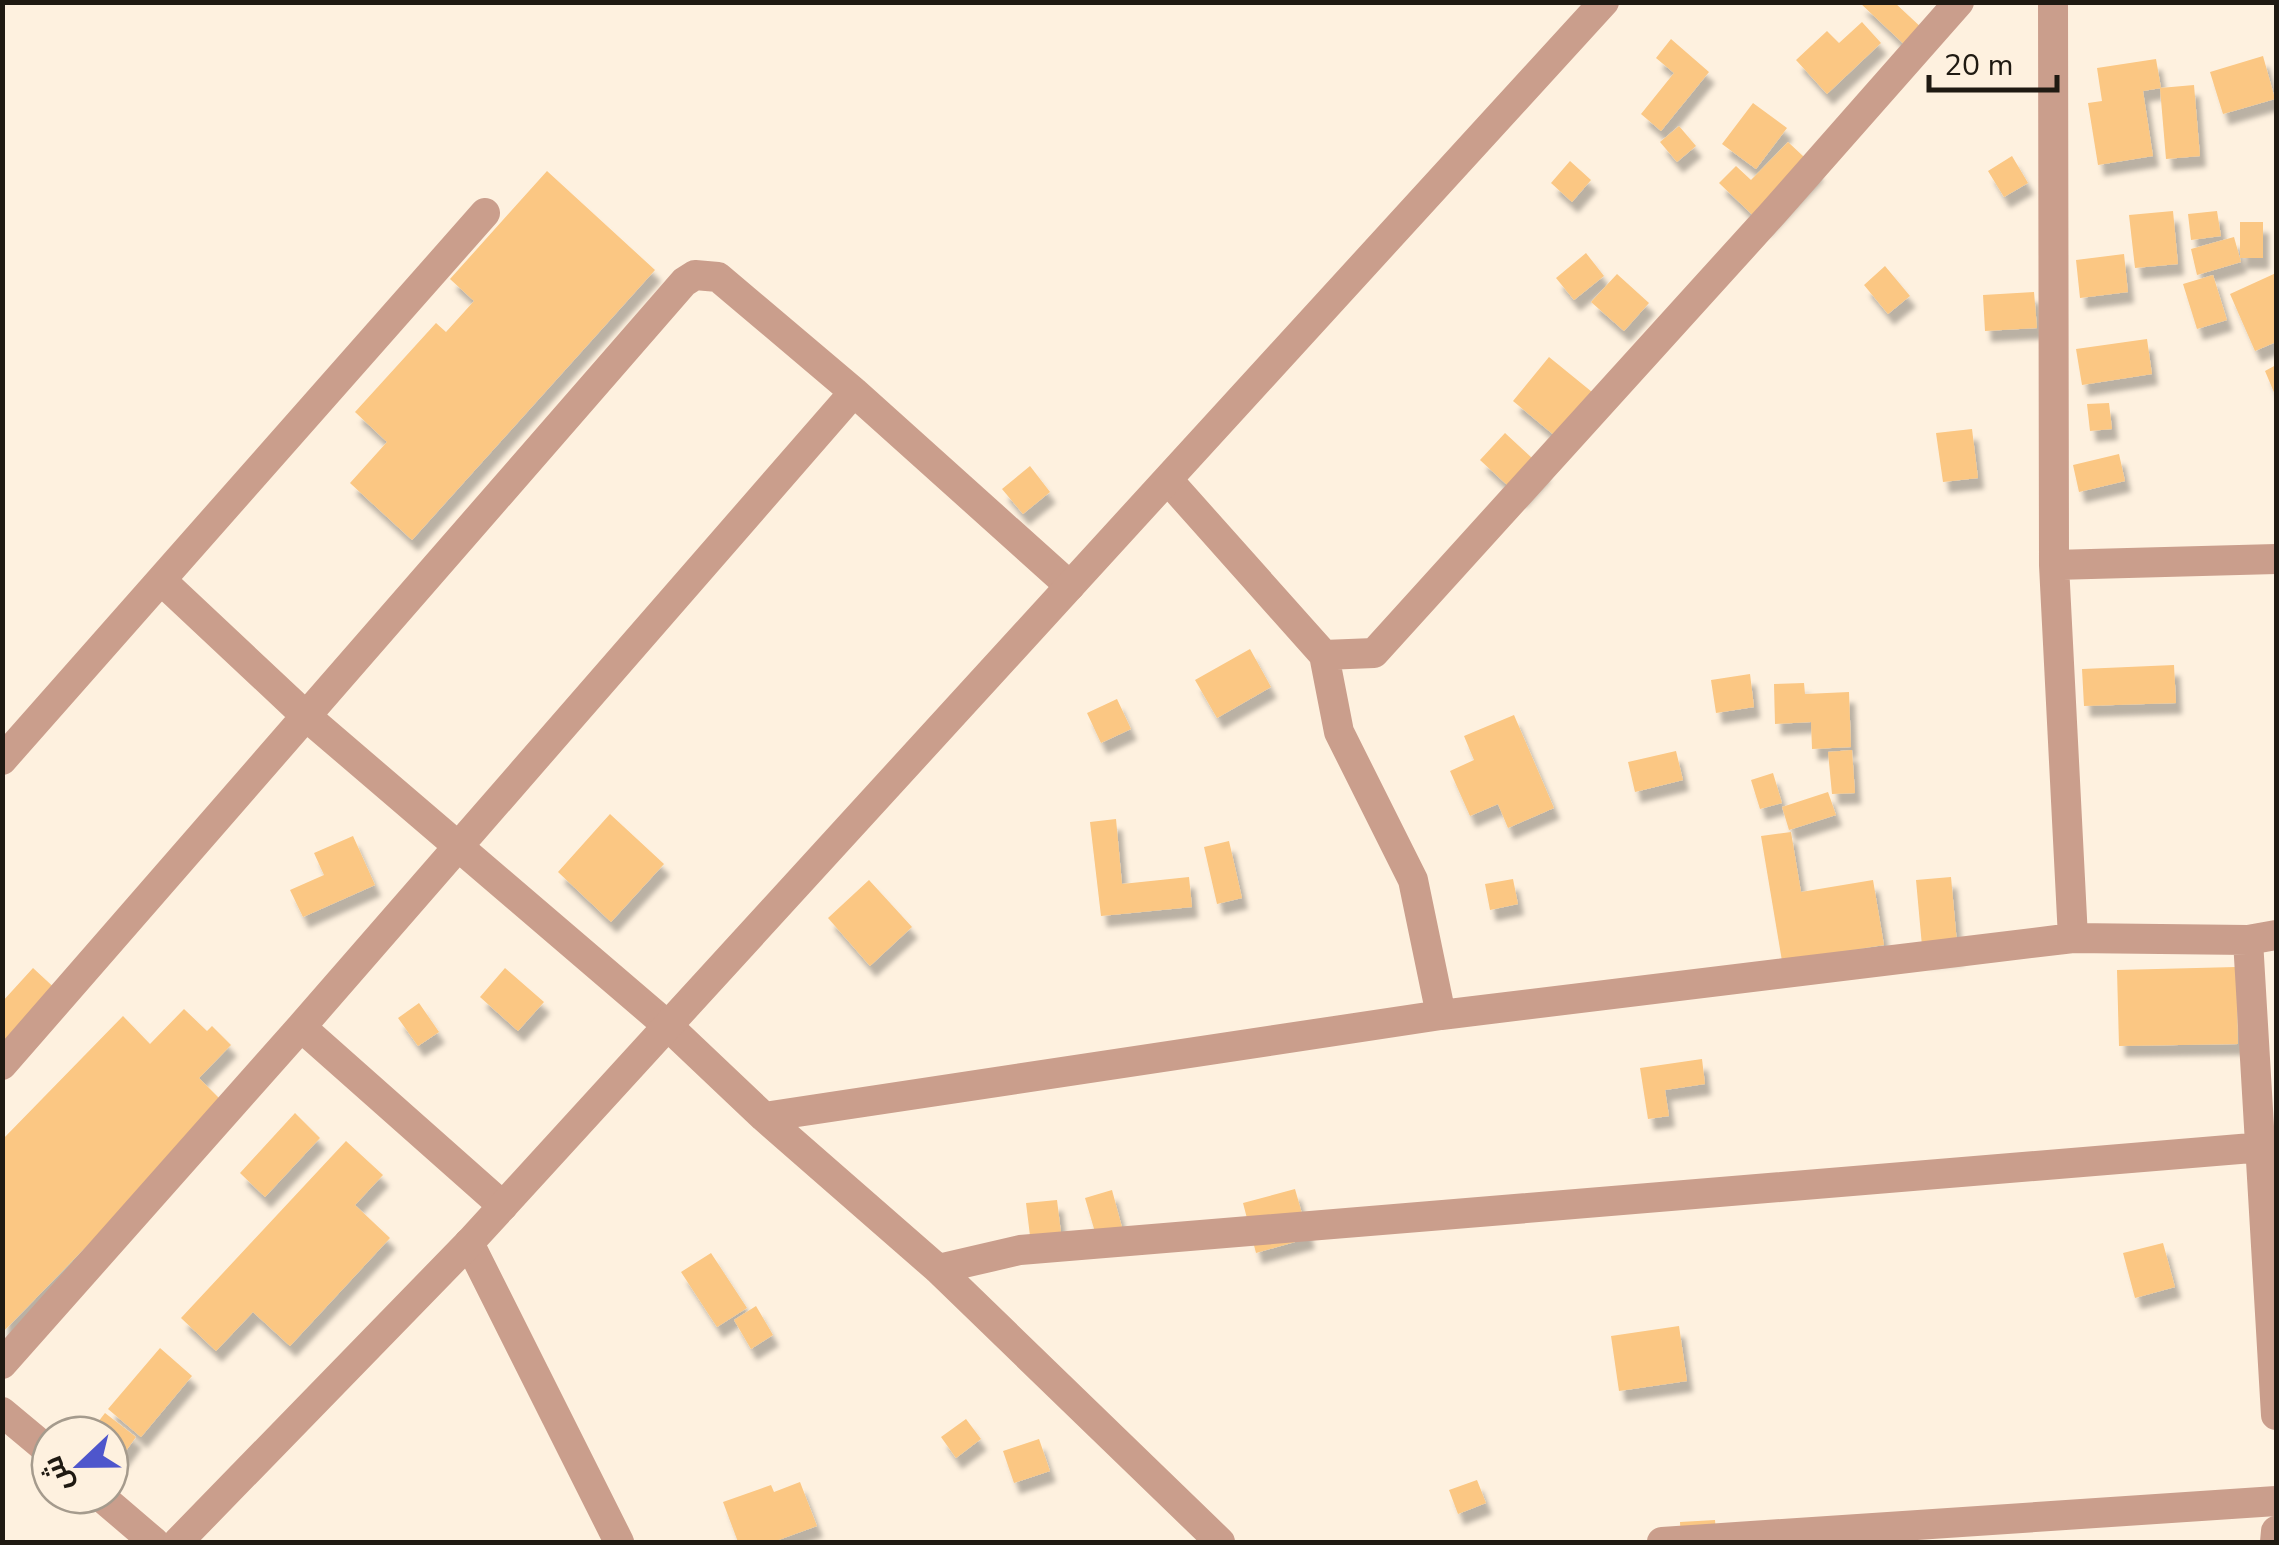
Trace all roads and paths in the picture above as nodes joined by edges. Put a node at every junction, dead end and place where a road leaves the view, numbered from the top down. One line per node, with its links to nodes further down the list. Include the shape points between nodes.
1 (1604, 2): 6 (street)
2 (1959, 2): 11 (street, via 1374,654)
3 (2053, 2): 8 (street)
4 (485, 214): 9 (street)
5 (854, 392): 10 (street); 12 (street, via 718,277 695,275); 14 (street)
6 (1168, 480): 10 (street); 11 (street)
7 (2276, 559): 8 (street)
8 (2054, 565): 16 (street)
9 (160, 580): 12 (street); 13 (street)
10 (1070, 586): 18 (street)
11 (1324, 655): 17 (street, via 1339,732 1414,880)
12 (307, 717): 14 (street); 20 (street)
13 (2, 760)
14 (459, 846): 18 (street); 19 (street)
15 (2262, 937): 16 (street); 22 (street)
16 (2074, 938): 17 (street)
17 (1441, 1015): 21 (street)
18 (668, 1026): 21 (street); 23 (street)
19 (301, 1027): 23 (street); 26 (street)
20 (2, 1065)
21 (764, 1116): 25 (street)
22 (2268, 1146): 25 (street, via 1020,1250); 28 (street)
23 (503, 1206): 24 (street)
24 (469, 1243): 34 (street); 35 (street)
25 (938, 1270): 36 (street)
26 (2, 1364)
27 (2, 1412): 29 (street)
28 (2276, 1415)
29 (30, 1435)
30 (2276, 1501): 37 (street)
31 (122, 1515): 33 (street)
32 (2276, 1532): 38 (street)
33 (154, 1542)
34 (178, 1542)
35 (619, 1542)
36 (1220, 1542)
37 (1662, 1542)
38 (2275, 1542)

